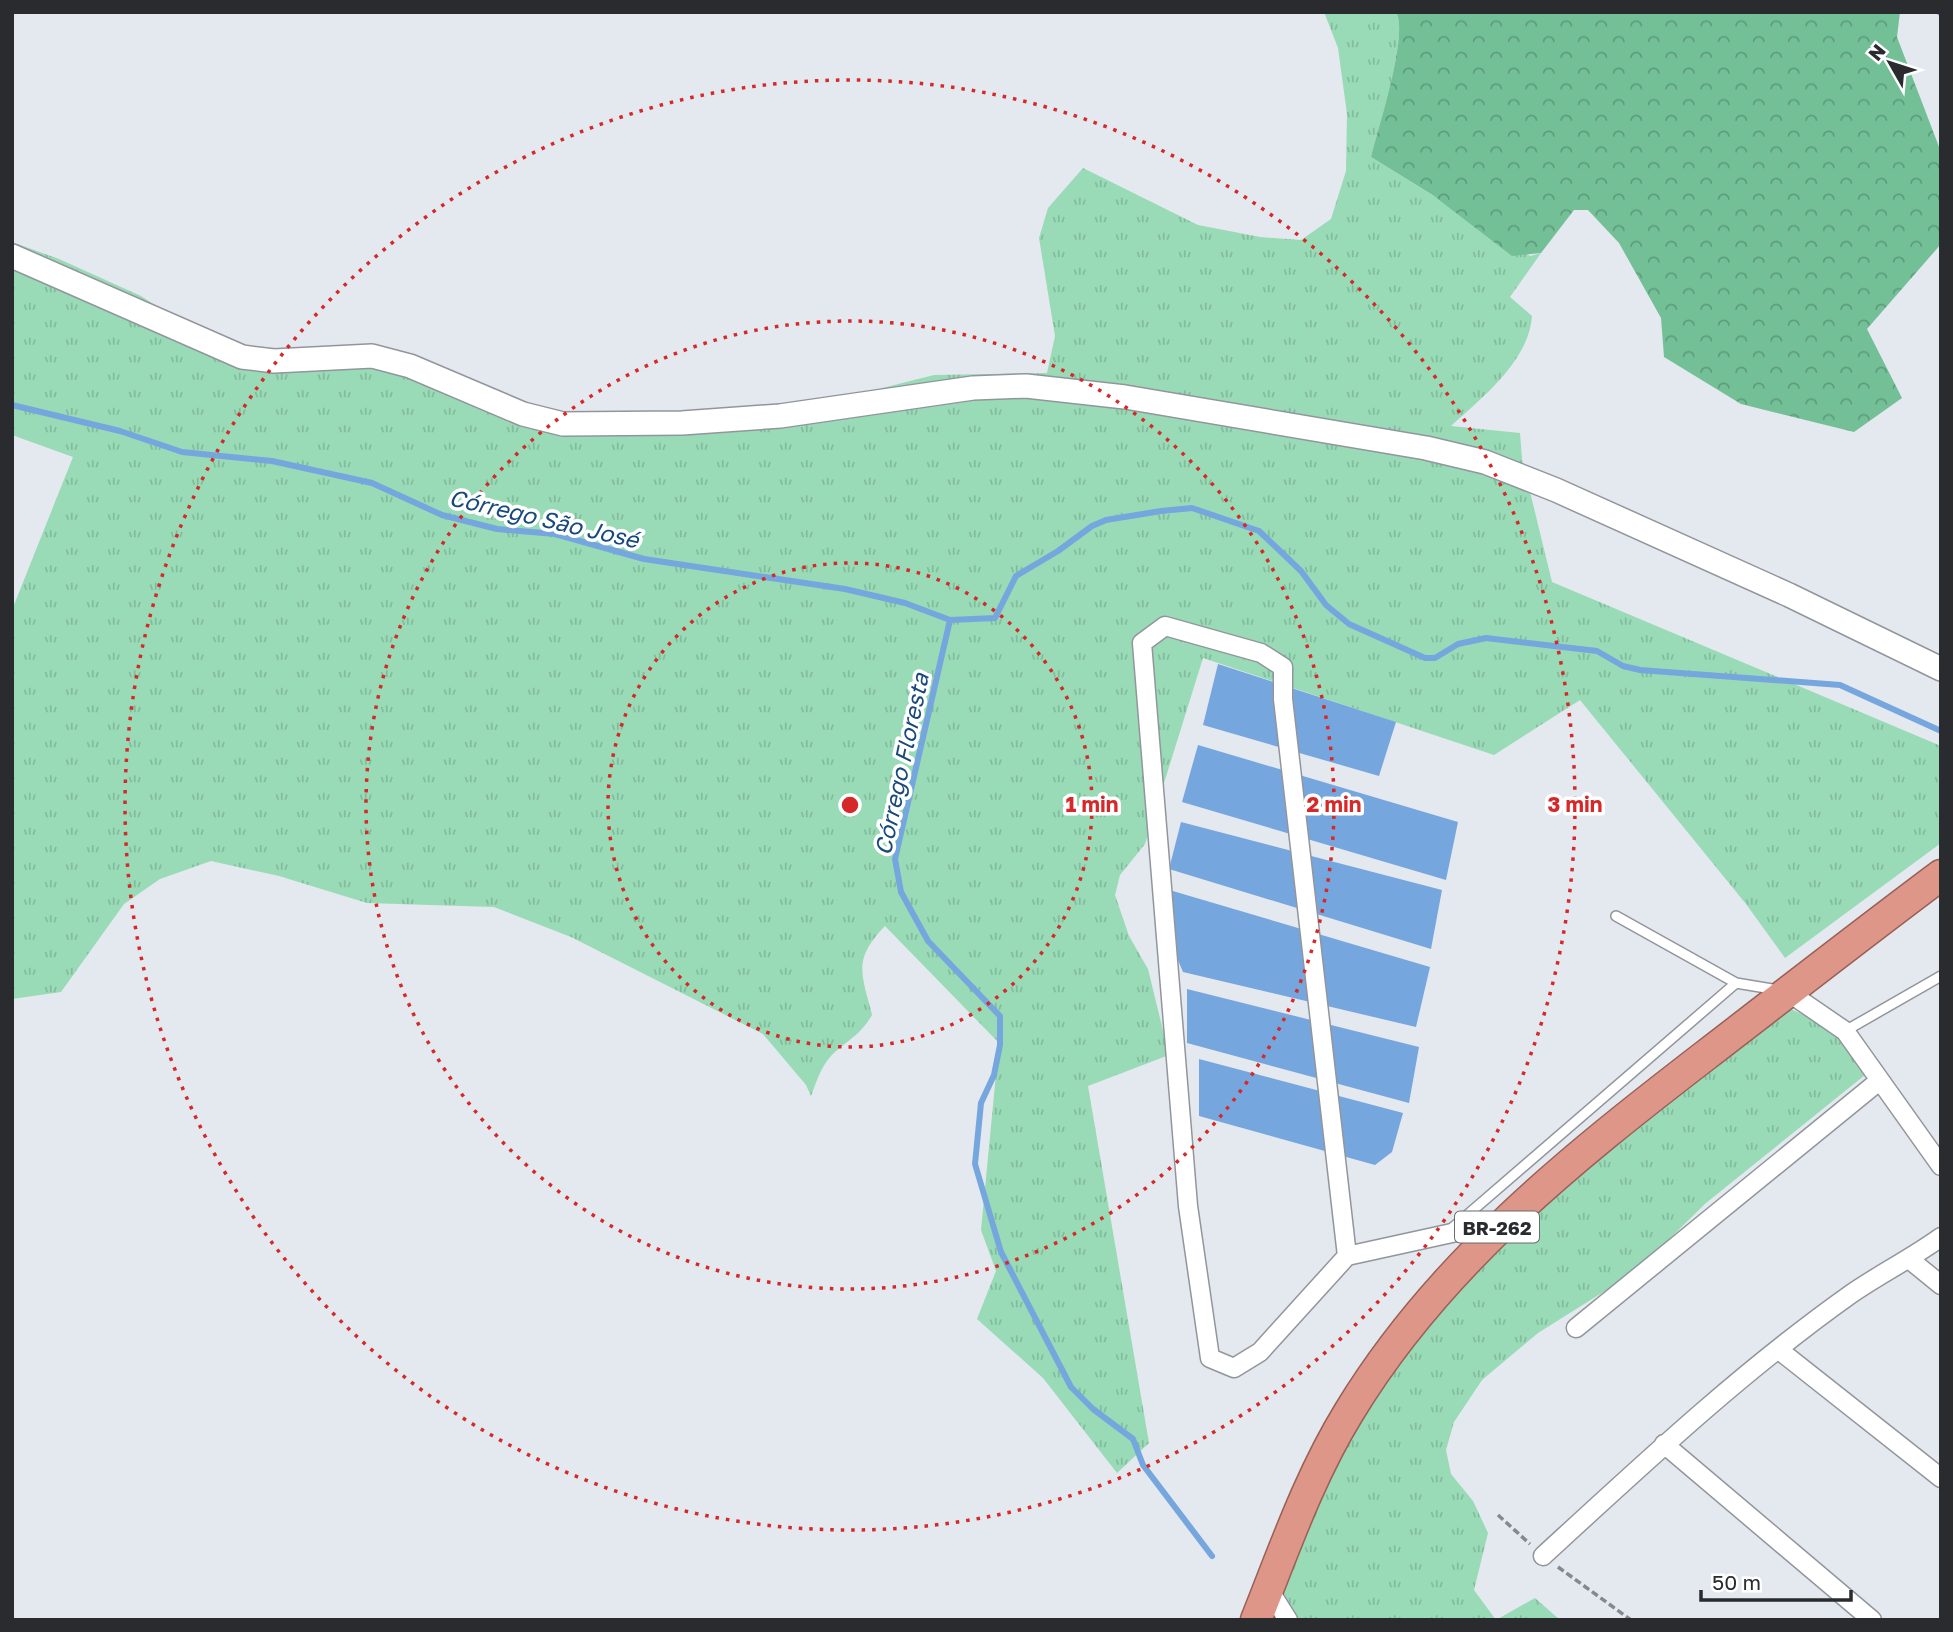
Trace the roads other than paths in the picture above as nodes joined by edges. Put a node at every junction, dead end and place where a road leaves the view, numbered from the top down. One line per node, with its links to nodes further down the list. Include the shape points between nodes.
1 (12, 256): 2 (street, via 242,357 274,361 372,356 410,366 523,414 563,424 768,417 973,388 1026,386 1125,397 1458,454 1556,490)
2 (1941, 669)
3 (1941, 875): 7 (highway, BR-262)
4 (1616, 916): 6 (lane)
5 (1941, 976): 8 (lane)
6 (1736, 983): 7 (lane); 12 (lane)
7 (1788, 992): 8 (street); 11 (highway, BR-262, via 1615,1126)
8 (1845, 1031): 9 (street)
9 (1879, 1081): 10 (street); 17 (street)
10 (1941, 1166)
11 (1502, 1222): 12 (street); 22 (highway, BR-262, via 1388,1352 1348,1413 1311,1484)
12 (1447, 1232): 14 (street)
13 (1941, 1237): 15 (street)
14 (1347, 1256): 14 (street, via 1260,1352 1234,1368 1210,1358 1188,1206 1142,643 1165,626 1261,653 1283,667)
15 (1909, 1259): 16 (street); 18 (street, via 1853,1293)
16 (1941, 1285)
17 (1576, 1328)
18 (1779, 1350): 19 (street); 20 (street)
19 (1664, 1444): 21 (street); 25 (street)
20 (1941, 1478)
21 (1543, 1556)
22 (1269, 1588): 23 (highway, BR-262); 24 (street)
23 (1256, 1620)
24 (1288, 1620)
25 (1871, 1620)

